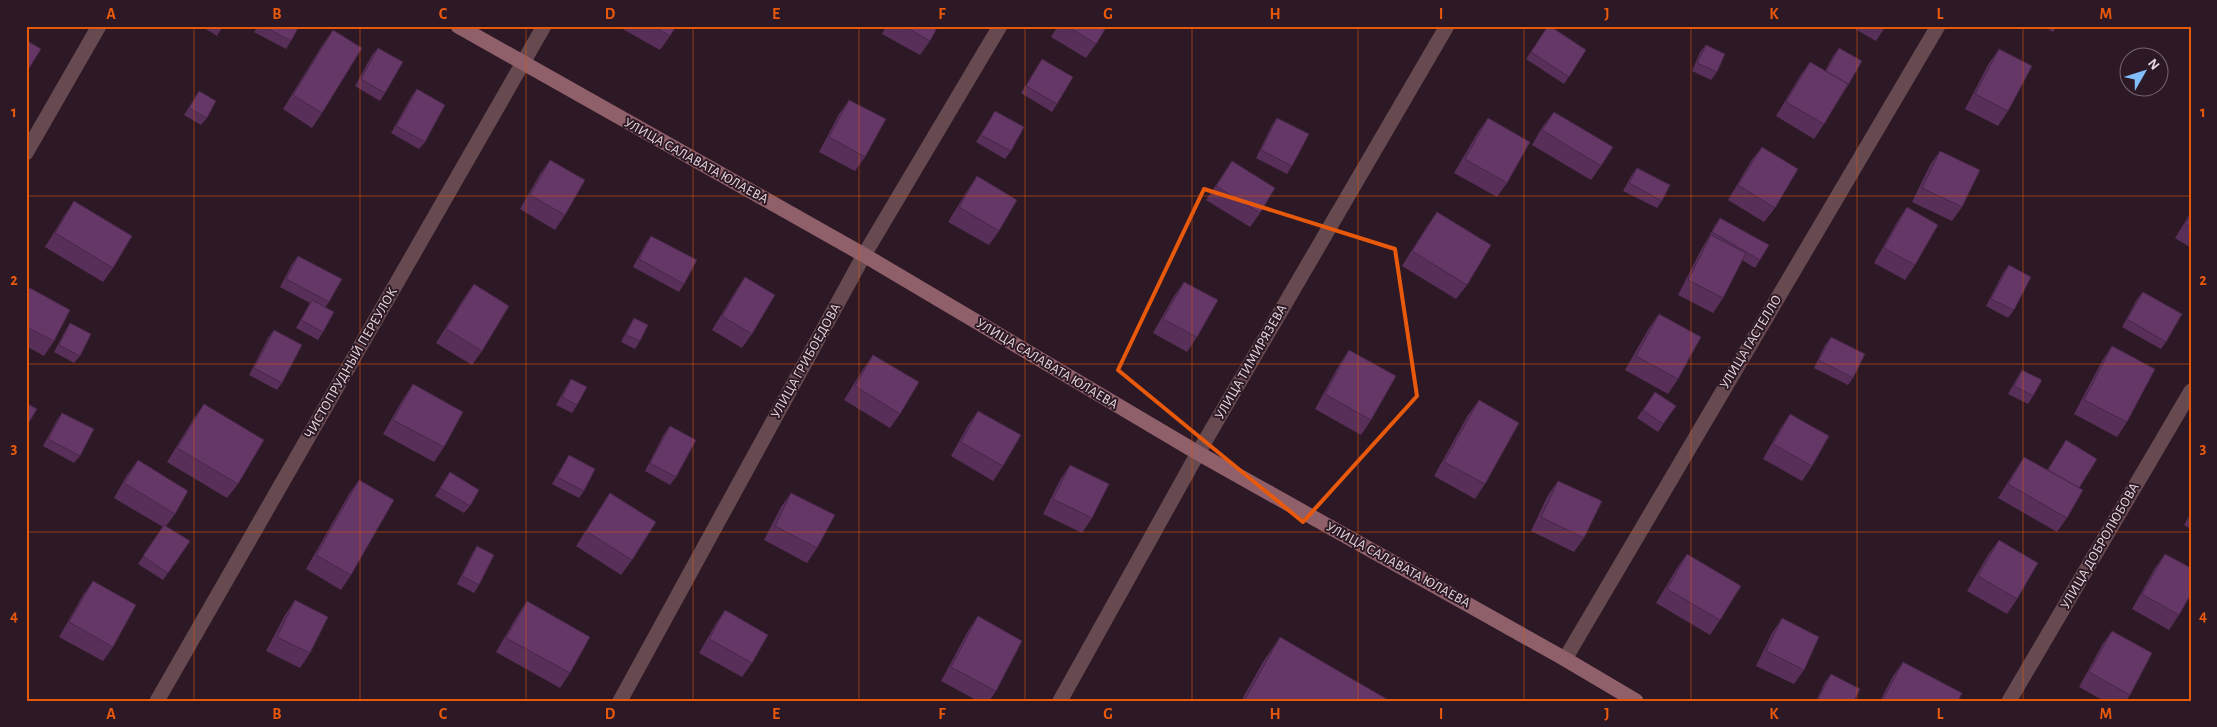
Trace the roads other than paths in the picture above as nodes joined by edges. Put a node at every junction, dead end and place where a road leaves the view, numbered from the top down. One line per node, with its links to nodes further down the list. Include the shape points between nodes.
1 (99, 26): 8 (street)
2 (458, 26): 7 (street, УЛИЦА САЛАВАТА ЮЛАЕВА)
3 (544, 26): 7 (street, ЧИСТОПРУДНЫЙ ПЕРЕУЛОК)
4 (1000, 26): 9 (street, УЛИЦА ГРИБОЕДОВА)
5 (1447, 26): 11 (street, УЛИЦА ТИМИРЯЗЕВА)
6 (1938, 26): 12 (street, УЛИЦА ГАСТЕЛЛО)
7 (522, 64): 9 (street, УЛИЦА САЛАВАТА ЮЛАЕВА); 13 (street, ЧИСТОПРУДНЫЙ ПЕРЕУЛОК)
8 (26, 153)
9 (864, 255): 11 (street, УЛИЦА САЛАВАТА ЮЛАЕВА); 14 (street, УЛИЦА ГРИБОЕДОВА)
10 (2191, 391): 17 (street, УЛИЦА ДОБРОЛЮБОВА)
11 (1198, 453): 12 (street, УЛИЦА САЛАВАТА ЮЛАЕВА); 15 (street, УЛИЦА ТИМИРЯЗЕВА)
12 (1565, 659): 16 (street, УЛИЦА САЛАВАТА ЮЛАЕВА)
13 (157, 701)
14 (620, 701)
15 (1060, 701)
16 (1636, 701)
17 (2008, 701)

